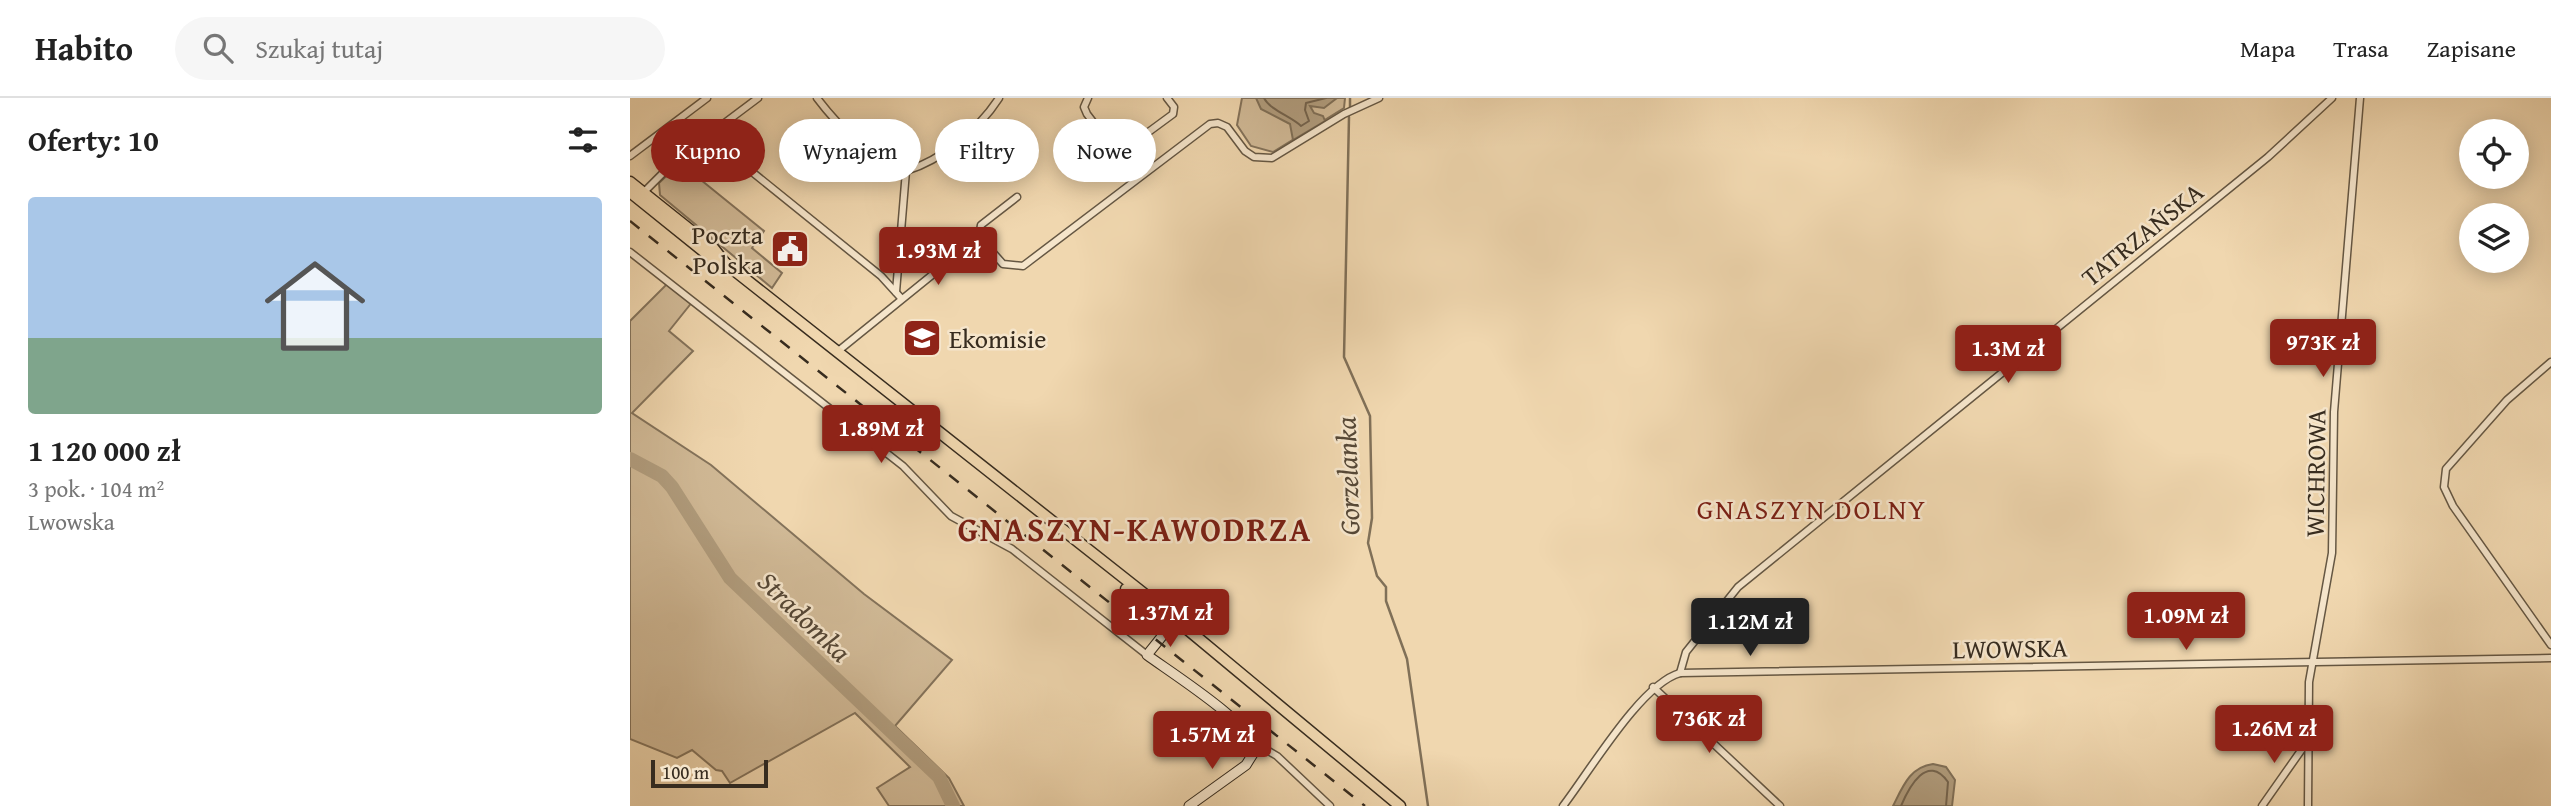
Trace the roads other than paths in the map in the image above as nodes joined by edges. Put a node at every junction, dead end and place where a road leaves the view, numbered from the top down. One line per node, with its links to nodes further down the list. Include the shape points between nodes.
1 (707, 98): 12 (street)
2 (758, 98): 10 (street)
3 (817, 98): 11 (street)
4 (999, 98): 13 (street, via 971,130)
5 (1088, 98): 6 (street, via 1087,114 1120,153 1173,114)
6 (1167, 98)
7 (1379, 98): 21 (street, via 1272,158 1254,157 1227,127 1210,124 1023,267 1003,264)
8 (2332, 98): 34 (street, TATRZAŃSKA, via 2268,157 1738,587 1686,652)
9 (2360, 98): 33 (street, WICHROWA, via 2334,412 2332,553)
10 (729, 119)
11 (835, 119)
12 (630, 156)
13 (921, 166)
14 (630, 182): 19 (main road)
15 (652, 182): 19 (street)
16 (764, 182): 24 (street)
17 (905, 182): 24 (street)
18 (630, 192): 23 (main road, via 712,258)
19 (644, 192): 23 (main road)
20 (1017, 197): 21 (street, via 981,225)
21 (979, 237): 25 (street)
22 (630, 252): 31 (street, via 903,466 951,516 1012,550)
23 (725, 263): 26 (main road)
24 (896, 292): 25 (street)
25 (901, 298): 26 (street)
26 (835, 353): 28 (main road)
27 (2551, 362): 30 (street, via 2493,415 2446,469 2443,480 2463,522)
28 (1055, 527): 29 (main road); 36 (main road, via 1157,604)
29 (1171, 625): 31 (street); 36 (main road)
30 (2551, 645)
31 (1147, 655): 38 (street, via 1226,714)
32 (2551, 658): 33 (street, LWOWSKA)
33 (2312, 663): 34 (street, LWOWSKA); 37 (street, WICHROWA)
34 (1680, 673): 35 (street)
35 (1653, 687): 42 (street); 43 (street)
36 (1286, 714): 41 (main road)
37 (2309, 740): 44 (street); 45 (street, WICHROWA)
38 (1255, 743): 39 (street, via 1254,757); 40 (street)
39 (1189, 806)
40 (1330, 806)
41 (1400, 806)
42 (1563, 806)
43 (1780, 806)
44 (2262, 806)
45 (2308, 806)

